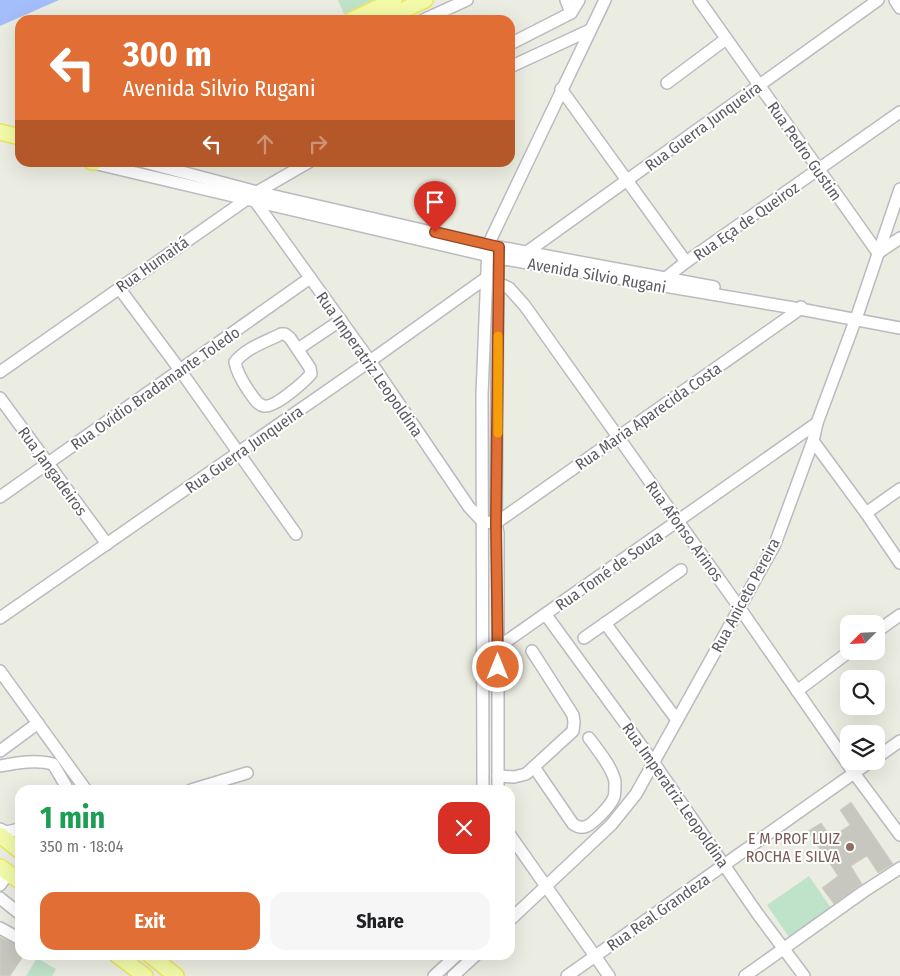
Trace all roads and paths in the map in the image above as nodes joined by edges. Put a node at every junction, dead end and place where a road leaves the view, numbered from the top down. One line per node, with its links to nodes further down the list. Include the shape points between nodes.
1 (394, 0): 12 (main road)
2 (425, 0): 13 (main road)
3 (467, 0): 14 (street)
4 (566, 0): 11 (street)
5 (579, 0): 11 (street)
6 (605, 0): 15 (street)
7 (878, 0): 20 (street, Rua Guerra Junqueira)
8 (895, 0): 10 (street)
9 (701, 1): 16 (street, Rua Pedro Gustim)
10 (900, 8)
11 (571, 13): 17 (street)
12 (362, 15)
13 (393, 15)
14 (434, 15)
15 (590, 30): 18 (street); 21 (street)
16 (726, 39): 19 (street); 20 (street, Rua Pedro Gustim)
17 (515, 41)
18 (515, 65)
19 (667, 83)
20 (759, 86): 30 (street, Rua Pedro Gustim); 31 (street, Rua Guerra Junqueira)
21 (561, 89): 31 (street); 35 (street)
22 (900, 112): 30 (street, Rua Eça de Queiroz)
23 (0, 132): 24 (main road)
24 (15, 136)
25 (0, 141): 26 (main road)
26 (15, 144)
27 (112, 167): 33 (street, Avenida Silvio Rugani)
28 (160, 167): 33 (street, Avenida Silvio Rugani)
29 (299, 167): 33 (street, Rua Humaitá)
30 (818, 170): 37 (street, Rua Pedro Gustim); 38 (street, Rua Eça de Queiroz)
31 (627, 180): 36 (street, Rua Guerra Junqueira); 38 (street)
32 (900, 189): 37 (street, Rua Aniceto Pereira)
33 (253, 197): 35 (street, Avenida Silvio Rugani, via 310,215); 39 (street, Rua Imperatriz Leopoldina); 43 (street, Rua Humaitá)
34 (900, 238): 37 (street)
35 (493, 251): 36 (street, Avenida Silvio Rugani); 40 (street); 41 (street, Avenida Silvio Rugani); 42 (street)
36 (527, 252): 41 (street, Avenida Silvio Rugani)
37 (878, 253): 45 (street, Rua Aniceto Pereira)
38 (686, 262): 41 (street, Rua Eça de Queiroz)
39 (310, 278): 46 (street, Rua Imperatriz Leopoldina); 51 (street, Rua Ovídio Bradamante Toledo)
40 (486, 278): 50 (street, Rua Guerra Junqueira); 63 (street)
41 (661, 282): 44 (street, Avenida Silvio Rugani)
42 (498, 283): 55 (street, Rua Afonso Arinos, via 509,288 525,306); 64 (street)
43 (119, 288): 51 (street); 52 (street, Rua Humaitá)
44 (801, 306): 45 (street, Avenida Silvio Rugani); 55 (street, Rua Maria Aparecida Costa)
45 (856, 317): 47 (street, Avenida Silvio Rugani); 48 (street, Avenida Silvio Rugani); 54 (street, Rua Aniceto Pereira)
46 (340, 320): 49 (street); 50 (street, Rua Imperatriz Leopoldina)
47 (900, 321)
48 (900, 328)
49 (298, 349): 49 (street, via 311,374 269,406 258,403 237,371 235,362 280,334 290,338)
50 (370, 361): 57 (street, Rua Guerra Junqueira); 63 (street, Rua Imperatriz Leopoldina, via 469,507)
51 (180, 370): 57 (street); 58 (street, Rua Ovídio Bradamante Toledo)
52 (0, 372)
53 (0, 398): 58 (street, Rua Jangadeiros)
54 (817, 423): 56 (street, Rua Aniceto Pereira); 62 (street, Rua Tomé de Souza)
55 (618, 438): 62 (street, Rua Afonso Arinos); 64 (street, Rua Maria Aparecida Costa)
56 (813, 441): 61 (street); 69 (street, Rua Aniceto Pereira, via 775,544)
57 (239, 452): 65 (street); 66 (street, Rua Guerra Junqueira)
58 (48, 463): 60 (street, Rua Ovídio Bradamante Toledo); 66 (street, Rua Jangadeiros)
59 (900, 489): 61 (street)
60 (0, 497)
61 (866, 513): 67 (street)
62 (678, 521): 69 (street, Rua Afonso Arinos); 70 (street, Rua Tomé de Souza)
63 (483, 522): 64 (street); 78 (street)
64 (496, 523): 76 (street)
65 (296, 534)
66 (107, 544): 72 (street, Rua Guerra Junqueira)
67 (900, 563)
68 (681, 570): 73 (street)
69 (739, 607): 81 (street, Rua Afonso Arinos); 82 (street, Rua Aniceto Pereira)
70 (546, 615): 76 (street, Rua Tomé de Souza); 88 (street, Rua Imperatriz Leopoldina)
71 (900, 615): 74 (street)
72 (0, 618)
73 (605, 623): 75 (street); 82 (street)
74 (885, 626)
75 (584, 638)
76 (498, 649): 78 (street, Rua Tomé de Souza); 94 (street)
77 (532, 651): 90 (street, via 574,722 573,731)
78 (484, 654): 98 (street)
79 (840, 658): 81 (street)
80 (0, 671): 83 (street)
81 (796, 690): 93 (street, Rua Afonso Arinos)
82 (677, 720): 88 (street, Rua Aniceto Pereira)
83 (38, 723): 86 (street); 96 (street)
84 (589, 738): 90 (street, via 615,780 614,797 607,808 584,828 573,824)
85 (900, 741): 87 (street)
86 (0, 751)
87 (885, 752)
88 (654, 763): 106 (street, Rua Imperatriz Leopoldina); 110 (street, Rua Aniceto Pereira, via 622,813)
89 (0, 766): 95 (street, via 48,762 53,764)
90 (534, 767): 94 (street, via 514,778)
91 (858, 770): 93 (street, Rua Real Grandeza)
92 (247, 773): 97 (street)
93 (854, 773): 103 (street, Rua Afonso Arinos); 106 (street, Rua Real Grandeza)
94 (498, 776): 99 (street)
95 (65, 785)
96 (82, 785)
97 (208, 785)
98 (483, 785)
99 (498, 785)
100 (0, 829): 101 (street, via 6,832)
101 (15, 830)
102 (0, 835): 105 (main road)
103 (900, 835)
104 (515, 842): 110 (street)
105 (15, 847)
106 (725, 864): 116 (street, Rua Imperatriz Leopoldina); 117 (street, Rua Real Grandeza)
107 (900, 868): 116 (street)
108 (6, 871): 109 (street)
109 (0, 885)
110 (546, 887): 113 (street, Rua Aniceto Pereira); 117 (street)
111 (0, 898): 112 (street)
112 (15, 910)
113 (515, 915)
114 (0, 928): 115 (street)
115 (15, 936)
116 (783, 949): 131 (street); 132 (street, Rua Imperatriz Leopoldina)
117 (595, 956): 129 (street, Rua Real Grandeza); 130 (street)
118 (124, 960): 123 (main road)
119 (143, 960): 123 (main road)
120 (155, 960): 127 (main road)
121 (452, 960): 124 (street)
122 (470, 960): 125 (street)
123 (130, 965): 126 (main road)
124 (446, 965): 125 (street); 128 (street)
125 (454, 975)
126 (145, 976)
127 (176, 976)
128 (434, 976)
129 (567, 976)
130 (609, 976)
131 (745, 976)
132 (804, 976)

